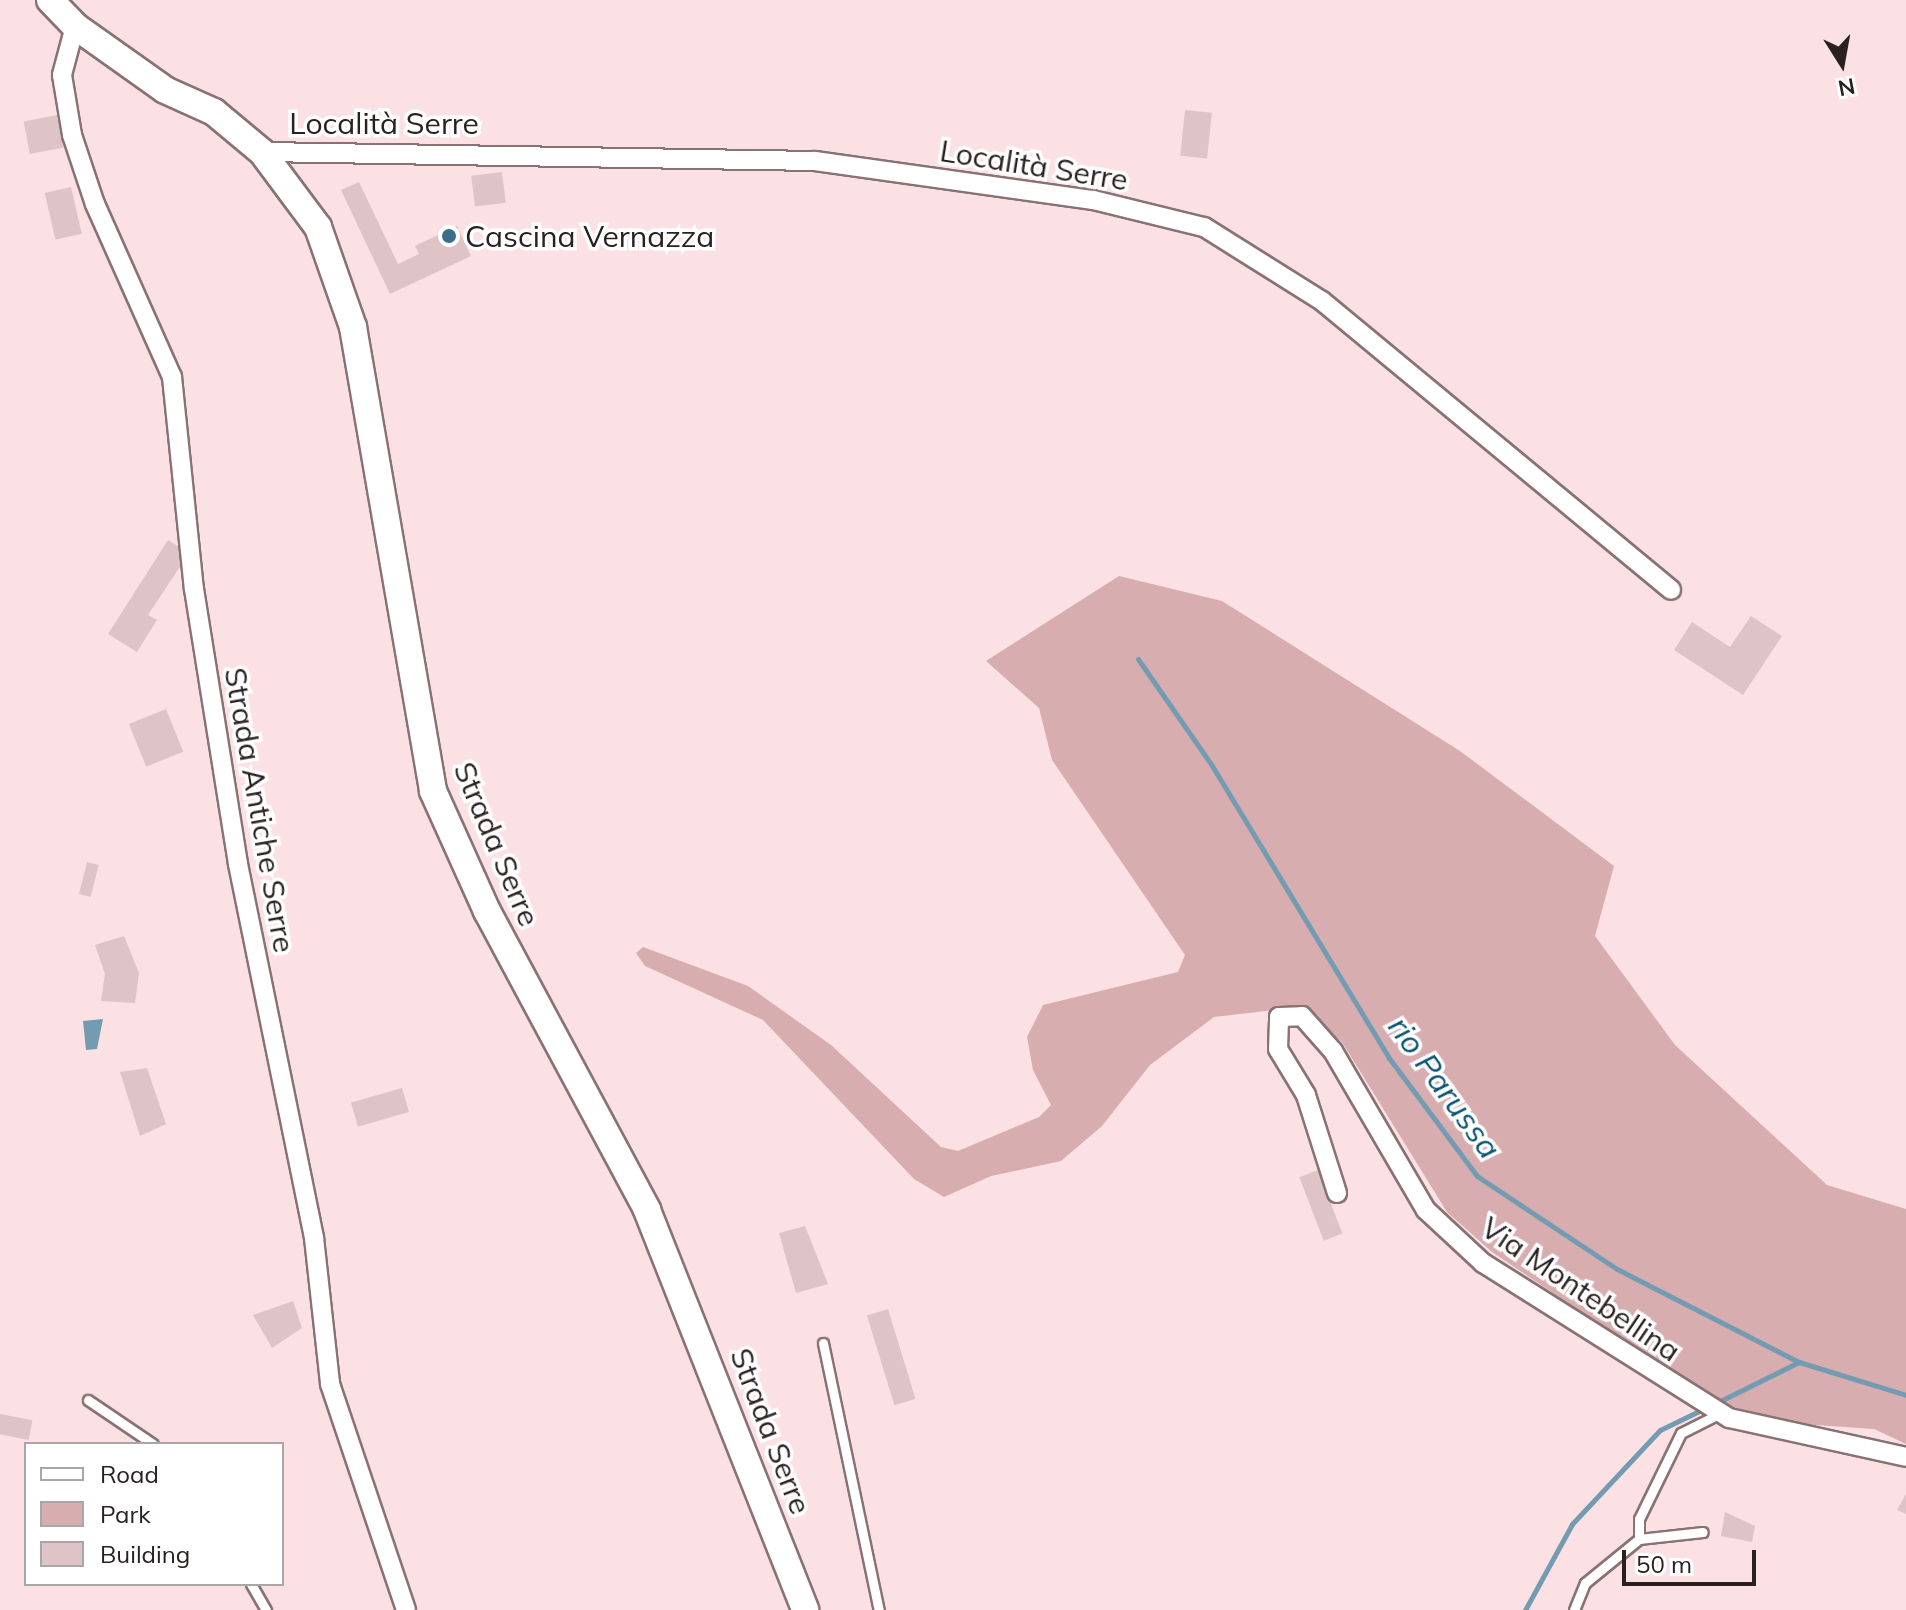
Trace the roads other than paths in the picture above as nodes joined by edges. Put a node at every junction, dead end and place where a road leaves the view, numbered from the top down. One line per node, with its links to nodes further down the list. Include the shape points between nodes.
1 (50, 0): 2 (main road, Strada Serre)
2 (75, 26): 3 (main road, Strada Serre); 15 (street, Strada Antiche Serre, via 62,75 72,135 95,204 172,377 194,589 238,864 314,1238 330,1384)
3 (262, 152): 4 (street, Località Serre, via 815,161 1093,200 1204,227 1322,301); 16 (main road, Strada Serre, via 318,227 353,327 433,791 487,911 647,1210)
4 (1671, 590)
5 (1337, 1193): 8 (street, Via Montebellina, via 1306,1095 1278,1049 1279,1017 1302,1016 1333,1051 1426,1210 1483,1263)
6 (823, 1343): 17 (lane)
7 (88, 1400): 9 (lane)
8 (1721, 1413): 10 (street, Via Montebellina, via 1771,1433 1859,1441); 12 (lane, via 1681,1433 1639,1519)
9 (150, 1442)
10 (1906, 1457)
11 (1703, 1532): 12 (lane)
12 (1639, 1539): 18 (lane, via 1585,1583)
13 (252, 1586): 14 (lane)
14 (266, 1610)
15 (406, 1610)
16 (805, 1610)
17 (879, 1610)
18 (1574, 1610)

